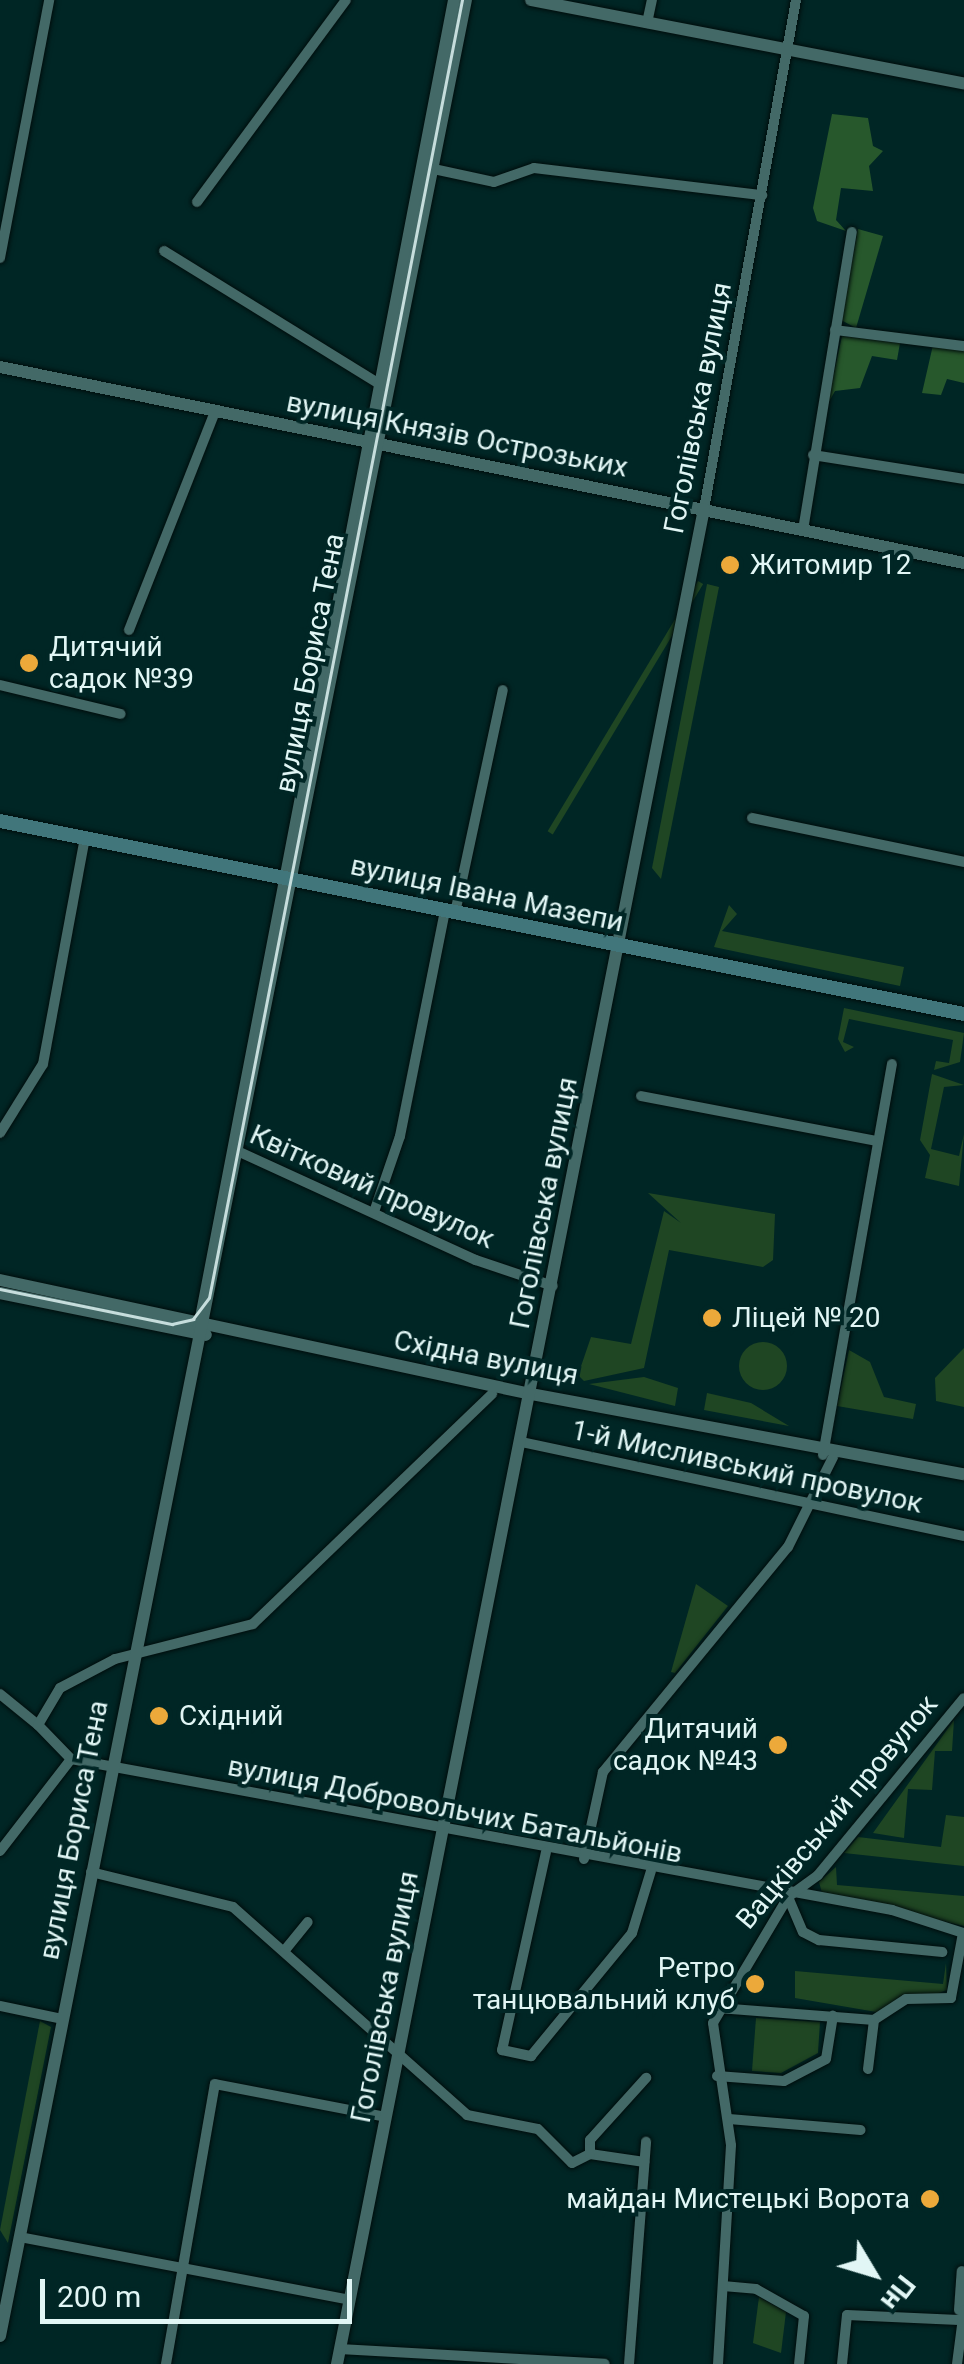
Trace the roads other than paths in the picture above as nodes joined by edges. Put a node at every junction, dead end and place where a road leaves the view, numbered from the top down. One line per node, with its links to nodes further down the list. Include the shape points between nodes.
1 (50, 0): 14 (street)
2 (346, 0): 13 (street)
3 (454, 0): 11 (street, вулиця Бориса Тена)
4 (466, 0): 11 (street, вулиця Бориса Тена)
5 (531, 0): 8 (street)
6 (652, 0): 8 (street)
7 (796, 0): 9 (street, Гоголівська вулиця)
8 (647, 22): 9 (street)
9 (787, 50): 10 (street); 12 (street, Гоголівська вулиця)
10 (964, 84)
11 (427, 168): 12 (street, via 494,182 534,168); 21 (street, вулиця Бориса Тена); 23 (street, вулиця Бориса Тена)
12 (762, 195): 26 (street, Гоголівська вулиця)
13 (197, 202)
14 (3, 225): 17 (street)
15 (852, 232): 18 (street)
16 (164, 251): 21 (street)
17 (0, 258)
18 (835, 330): 19 (street); 24 (street)
19 (964, 346)
20 (0, 368): 22 (street, вулиця Князів Острозьких)
21 (378, 383): 23 (street, вулиця Бориса Тена)
22 (215, 412): 23 (street, вулиця Князів Острозьких); 29 (street)
23 (372, 444): 26 (street, вулиця Князів Острозьких); 37 (street, вулиця Бориса Тена)
24 (812, 455): 25 (street); 27 (street)
25 (964, 479)
26 (704, 509): 27 (street, вулиця Князів Острозьких); 39 (street, Гоголівська вулиця)
27 (803, 530): 28 (street, вулиця Князів Острозьких)
28 (964, 562)
29 (129, 630)
30 (0, 685): 32 (street)
31 (503, 690): 38 (street)
32 (121, 714)
33 (752, 818): 36 (street)
34 (0, 821): 35 (main road, вулиця Івана Мазепи)
35 (85, 838): 37 (main road, вулиця Івана Мазепи); 43 (street, via 43,1064)
36 (964, 862)
37 (288, 878): 38 (main road, вулиця Івана Мазепи); 45 (street, вулиця Бориса Тена)
38 (450, 912): 39 (main road, вулиця Івана Мазепи); 46 (street, via 400,1136)
39 (620, 947): 40 (main road, вулиця Івана Мазепи); 48 (street, Гоголівська вулиця)
40 (964, 1014)
41 (892, 1064): 44 (street)
42 (641, 1096): 44 (street)
43 (0, 1133)
44 (878, 1141): 54 (street)
45 (235, 1150): 46 (street, Квітковий провулок); 50 (street, вулиця Бориса Тена)
46 (374, 1212): 48 (street, Квітковий провулок)
47 (0, 1280): 50 (street, Східна вулиця)
48 (553, 1286): 52 (street, Гоголівська вулиця)
49 (0, 1293): 50 (street, Східна вулиця)
50 (201, 1327): 51 (street, Східна вулиця); 52 (street, Східна вулиця); 58 (street, вулиця Бориса Тена)
51 (492, 1394): 52 (street, Східна вулиця); 58 (street, via 253,1624)
52 (530, 1398): 53 (street, Гоголівська вулиця); 54 (street, Східна вулиця)
53 (521, 1442): 56 (street, 1-й Мисливський провулок); 64 (street, Гоголівська вулиця)
54 (827, 1454): 55 (street, Східна вулиця); 56 (street)
55 (964, 1478)
56 (816, 1504): 57 (street, 1-й Мисливський провулок); 67 (street, via 603,1772)
57 (964, 1536)
58 (135, 1652): 61 (street, via 60,1688); 63 (street, вулиця Бориса Тена)
59 (0, 1694): 61 (street)
60 (964, 1698): 70 (street, Вацківський провулок, via 818,1874)
61 (38, 1724): 62 (street)
62 (72, 1759): 63 (street, вулиця Добровольчих Батальйонів); 65 (street)
63 (113, 1766): 64 (street, вулиця Добровольчих Батальйонів); 69 (street, вулиця Бориса Тена)
64 (444, 1830): 66 (street, вулиця Добровольчих Батальйонів); 79 (street, Гоголівська вулиця)
65 (0, 1851)
66 (546, 1852): 67 (street, вулиця Добровольчих Батальйонів); 68 (street, via 502,2050 531,2056 632,1933)
67 (584, 1859): 68 (street, вулиця Добровольчих Батальйонів)
68 (651, 1871): 70 (street, вулиця Добровольчих Батальйонів)
69 (91, 1872): 72 (street, via 232,1907); 77 (street, вулиця Бориса Тена)
70 (788, 1897): 73 (street, via 803,1932 819,1940); 75 (street, Вацківський провулок); 78 (street, вулиця Добровольчих Батальйонів, via 892,1910 963,1933 951,1998 906,1999)
71 (308, 1922): 72 (street)
72 (284, 1950): 79 (street)
73 (942, 1952)
74 (0, 2006): 77 (street)
75 (718, 2008): 76 (street); 81 (street, Вацківський провулок, via 711,2034)
76 (833, 2016): 78 (street); 81 (street, via 826,2059 784,2082)
77 (62, 2019): 89 (street, вулиця Бориса Тена)
78 (874, 2020): 80 (street)
79 (398, 2057): 83 (street, Гоголівська вулиця); 87 (street, via 467,2115 538,2130 572,2162)
80 (868, 2070)
81 (717, 2076): 84 (street, Вацківський провулок)
82 (646, 2078): 87 (street, via 590,2140)
83 (386, 2117): 90 (street, via 215,2084); 93 (street, Гоголівська вулиця)
84 (729, 2119): 85 (street); 92 (street, Вацківський провулок)
85 (861, 2130)
86 (646, 2142): 88 (street)
87 (590, 2154): 88 (street)
88 (644, 2162): 101 (street)
89 (20, 2237): 90 (street); 95 (street, вулиця Бориса Тена)
90 (186, 2268): 93 (street); 98 (street)
91 (962, 2271): 94 (street)
92 (723, 2286): 102 (street, Вацківський провулок); 103 (street, via 756,2289 804,2316)
93 (349, 2300): 96 (street, Гоголівська вулиця)
94 (960, 2313): 104 (street, via 846,2315); 105 (street)
95 (0, 2336)
96 (340, 2348): 97 (street); 99 (street, Гоголівська вулиця)
97 (422, 2359): 100 (street)
98 (166, 2364)
99 (337, 2364)
100 (606, 2364)
101 (629, 2364)
102 (718, 2364)
103 (799, 2364)
104 (842, 2364)
105 (957, 2364)

